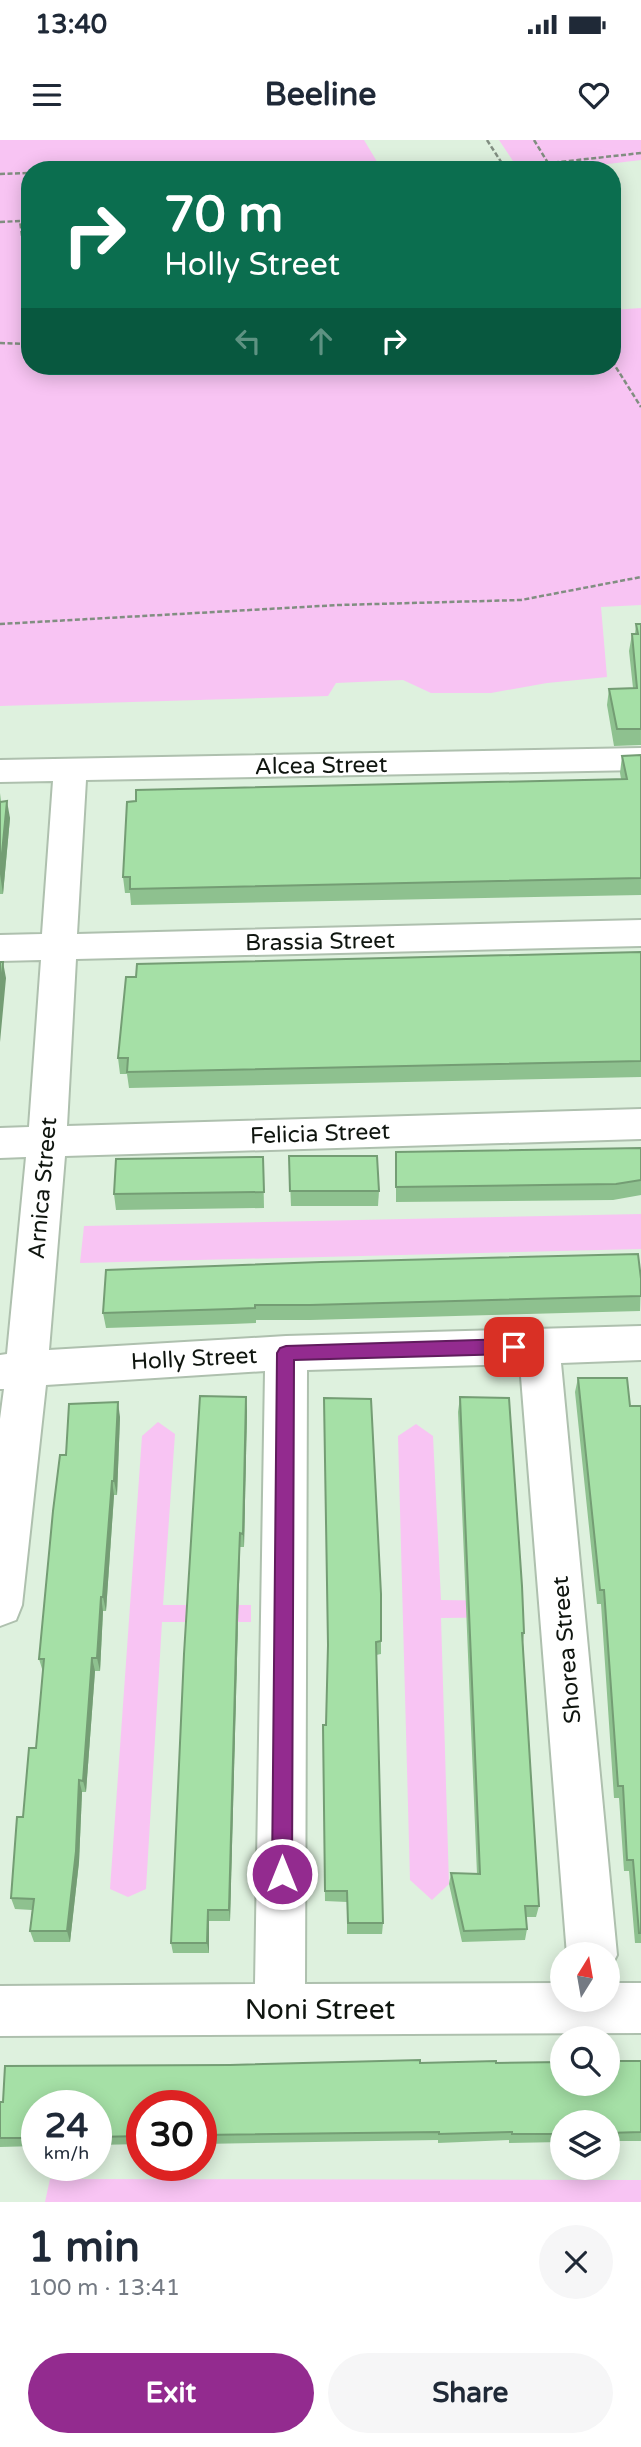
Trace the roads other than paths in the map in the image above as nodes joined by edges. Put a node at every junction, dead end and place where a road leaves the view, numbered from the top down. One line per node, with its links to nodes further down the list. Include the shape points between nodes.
1 (641, 759): 2 (street, Alcea Street)
2 (70, 771): 3 (street, Alcea Street); 6 (street, Arnica Street)
3 (0, 772)
4 (641, 933): 6 (street, Brassia Street)
5 (0, 948): 6 (street, Brassia Street)
6 (59, 949): 8 (street, Arnica Street)
7 (641, 1124): 8 (street, Felicia Street)
8 (47, 1142): 9 (street, Felicia Street); 13 (street, Arnica Street)
9 (0, 1143)
10 (641, 1343): 11 (street, Holly Street)
11 (540, 1346): 12 (street, Holly Street); 15 (street, Shorea Street)
12 (286, 1353): 13 (street, Holly Street); 17 (street)
13 (13, 1371): 14 (street, Arnica Street)
14 (0, 1605)
15 (591, 1942)
16 (550, 2006): 17 (street, Noni Street)
17 (280, 2009): 18 (street, Noni Street)
18 (0, 2011)

